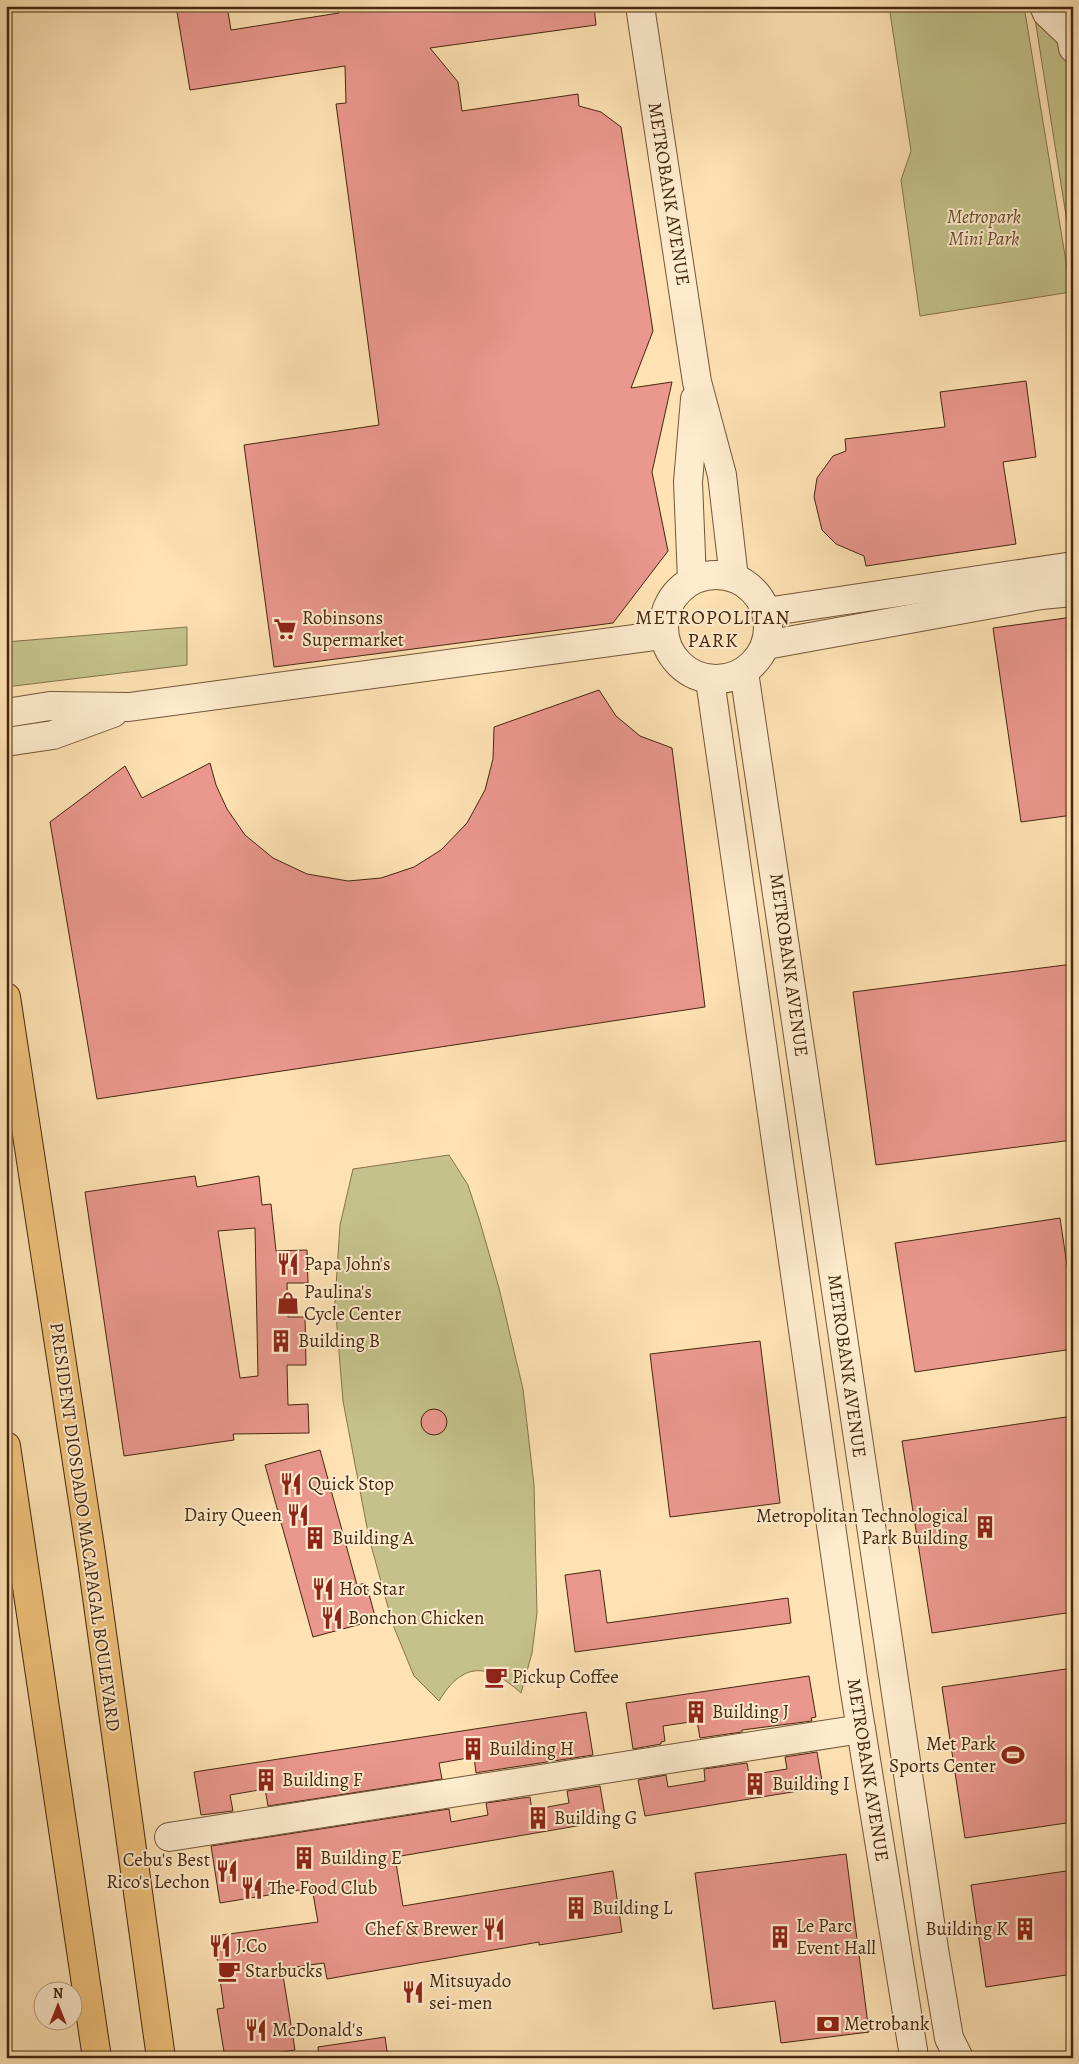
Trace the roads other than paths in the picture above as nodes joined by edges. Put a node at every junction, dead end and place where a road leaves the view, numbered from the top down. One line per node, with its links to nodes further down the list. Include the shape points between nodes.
1 (640, 6): 4 (street, METROBANK AVENUE)
2 (1044, 6): 3 (street)
3 (1072, 39)
4 (697, 382): 6 (street, METROBANK AVENUE, via 722,475); 7 (street, METROBANK AVENUE, via 688,482)
5 (1073, 566): 9 (street)
6 (734, 578): 7 (street, via 720,575); 9 (street, via 759,597)
7 (692, 580): 10 (street, via 669,603)
8 (1073, 592): 11 (street)
9 (766, 612): 11 (street, via 769,628)
10 (663, 635): 13 (street, via 679,665 693,675); 14 (street)
11 (766, 645): 12 (street)
12 (744, 672): 13 (street); 24 (street, METROBANK AVENUE, via 934,1949 949,2038)
13 (710, 680): 19 (street, METROBANK AVENUE)
14 (129, 707): 15 (street, via 50,706); 16 (street, via 53,735)
15 (6, 713)
16 (6, 742)
17 (6, 997): 22 (main road, PRESIDENT DIOSDADO MACAPAGAL BOULEVARD, via 91,1554)
18 (6, 1446): 21 (main road)
19 (861, 1729): 20 (street); 23 (street, METROBANK AVENUE)
20 (170, 1837)
21 (97, 2058)
22 (161, 2058)
23 (912, 2058)
24 (959, 2058)

